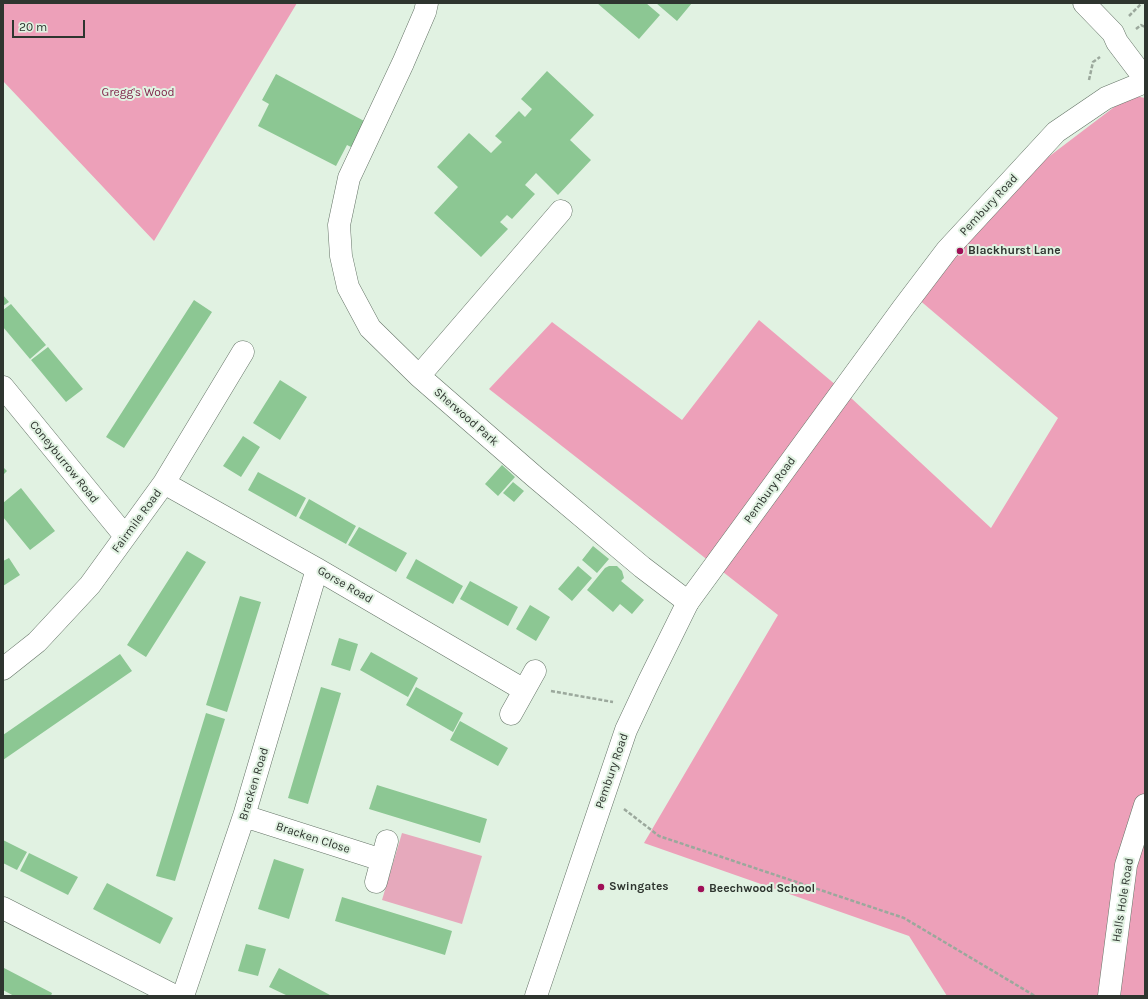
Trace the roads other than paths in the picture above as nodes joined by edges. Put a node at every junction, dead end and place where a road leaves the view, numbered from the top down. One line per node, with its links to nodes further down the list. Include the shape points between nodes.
1 (427, 3): 6 (street, Sherwood Park, via 426,12 349,178 339,225 341,256 348,287 370,328)
2 (1084, 3): 3 (street, via 1113,33)
3 (1145, 80): 11 (street, Pembury Road, via 1106,98 1056,132 947,250)
4 (561, 211): 6 (street)
5 (243, 352): 8 (street, Fairmile Road)
6 (419, 376): 11 (street, Sherwood Park, via 618,547)
7 (3, 387): 9 (street, Coneyburrow Road)
8 (164, 483): 9 (street, Fairmile Road); 10 (street, Gorse Road)
9 (126, 536): 12 (street, Fairmile Road, via 90,585 37,642)
10 (317, 569): 14 (street, Gorse Road); 17 (street, Bracken Road)
11 (688, 602): 22 (street, Pembury Road, via 626,730)
12 (3, 669)
13 (535, 671): 14 (street)
14 (524, 690): 15 (street)
15 (511, 714)
16 (1145, 805): 23 (street, Halls Hole Road, via 1126,866)
17 (244, 816): 18 (street, Bracken Close, via 384,851); 21 (street, Bracken Road)
18 (376, 882)
19 (3, 908): 20 (street)
20 (175, 996)
21 (183, 996)
22 (536, 996)
23 (1109, 996)

